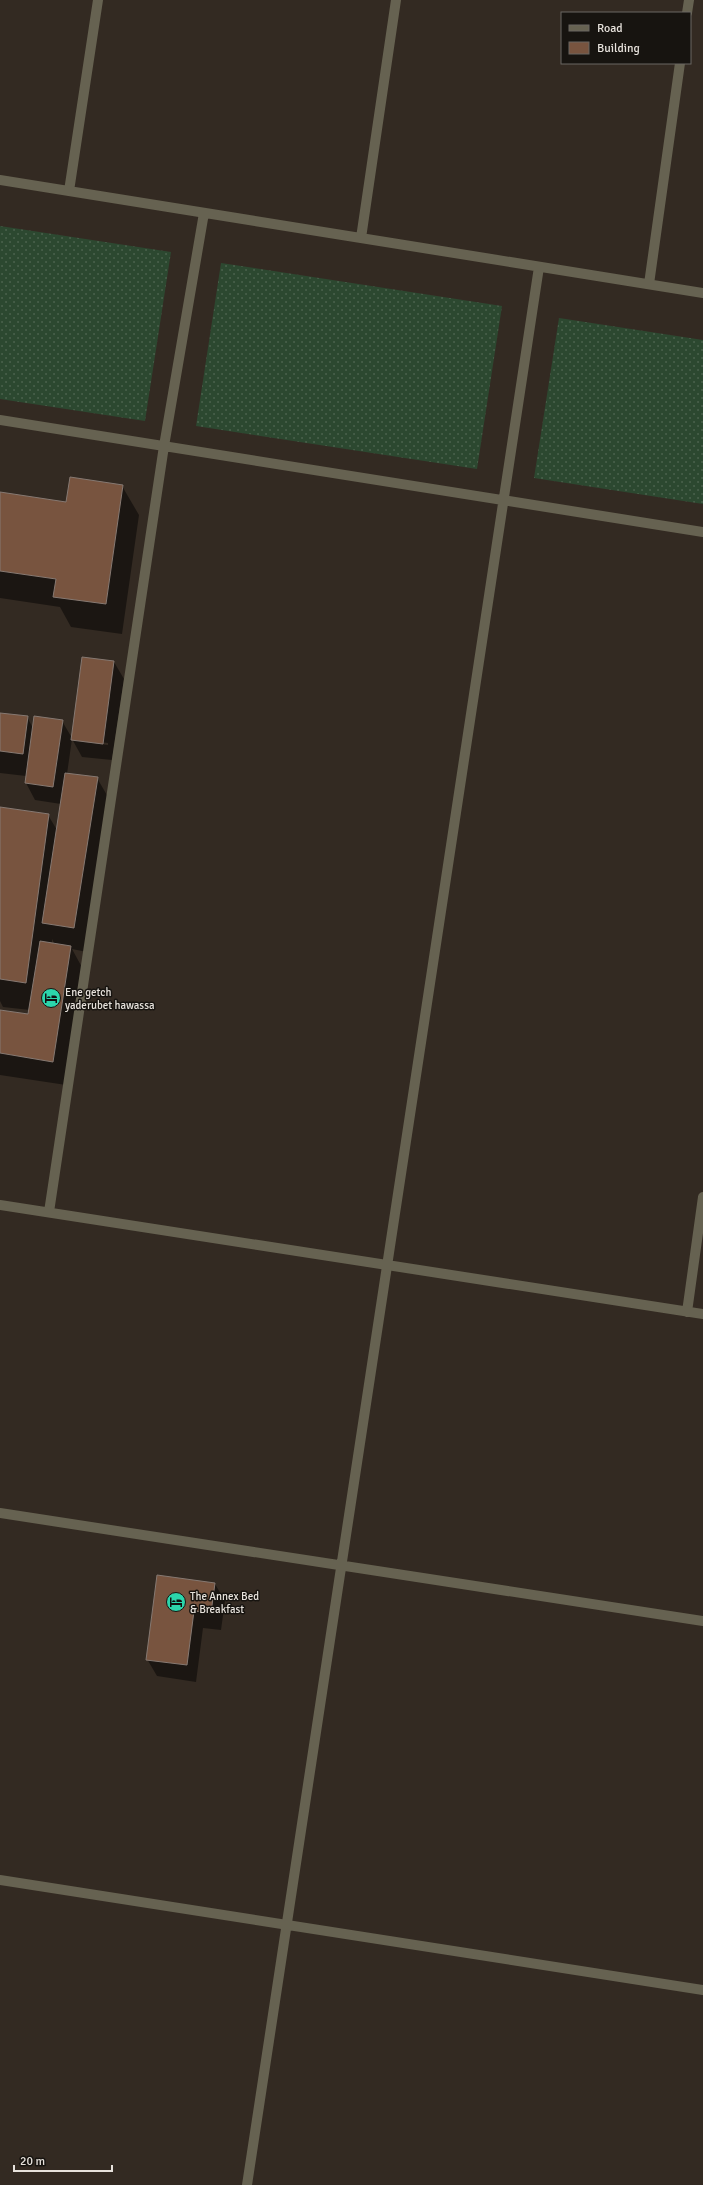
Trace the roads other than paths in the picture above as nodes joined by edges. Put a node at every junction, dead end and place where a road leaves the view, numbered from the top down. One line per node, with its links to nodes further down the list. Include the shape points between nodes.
1 (98, 0): 7 (street)
2 (396, 0): 9 (street)
3 (689, 0): 4 (street)
4 (687, 12)
5 (680, 64): 11 (street)
6 (0, 180): 7 (street)
7 (69, 191): 8 (street)
8 (204, 213): 9 (street); 14 (street)
9 (361, 238): 10 (street)
10 (539, 267): 11 (street); 15 (street)
11 (649, 284): 12 (street)
12 (703, 293)
13 (0, 420): 14 (street)
14 (164, 446): 15 (street); 19 (street)
15 (502, 500): 16 (street); 20 (street)
16 (703, 532)
17 (703, 1196): 21 (street)
18 (0, 1205): 19 (street)
19 (49, 1212): 20 (street)
20 (388, 1265): 21 (street); 24 (street)
21 (687, 1312): 22 (street)
22 (703, 1314)
23 (0, 1513): 24 (street)
24 (341, 1566): 25 (street); 27 (street)
25 (703, 1621)
26 (0, 1880): 27 (street)
27 (288, 1924): 28 (street); 29 (street)
28 (703, 1990)
29 (247, 2185)

